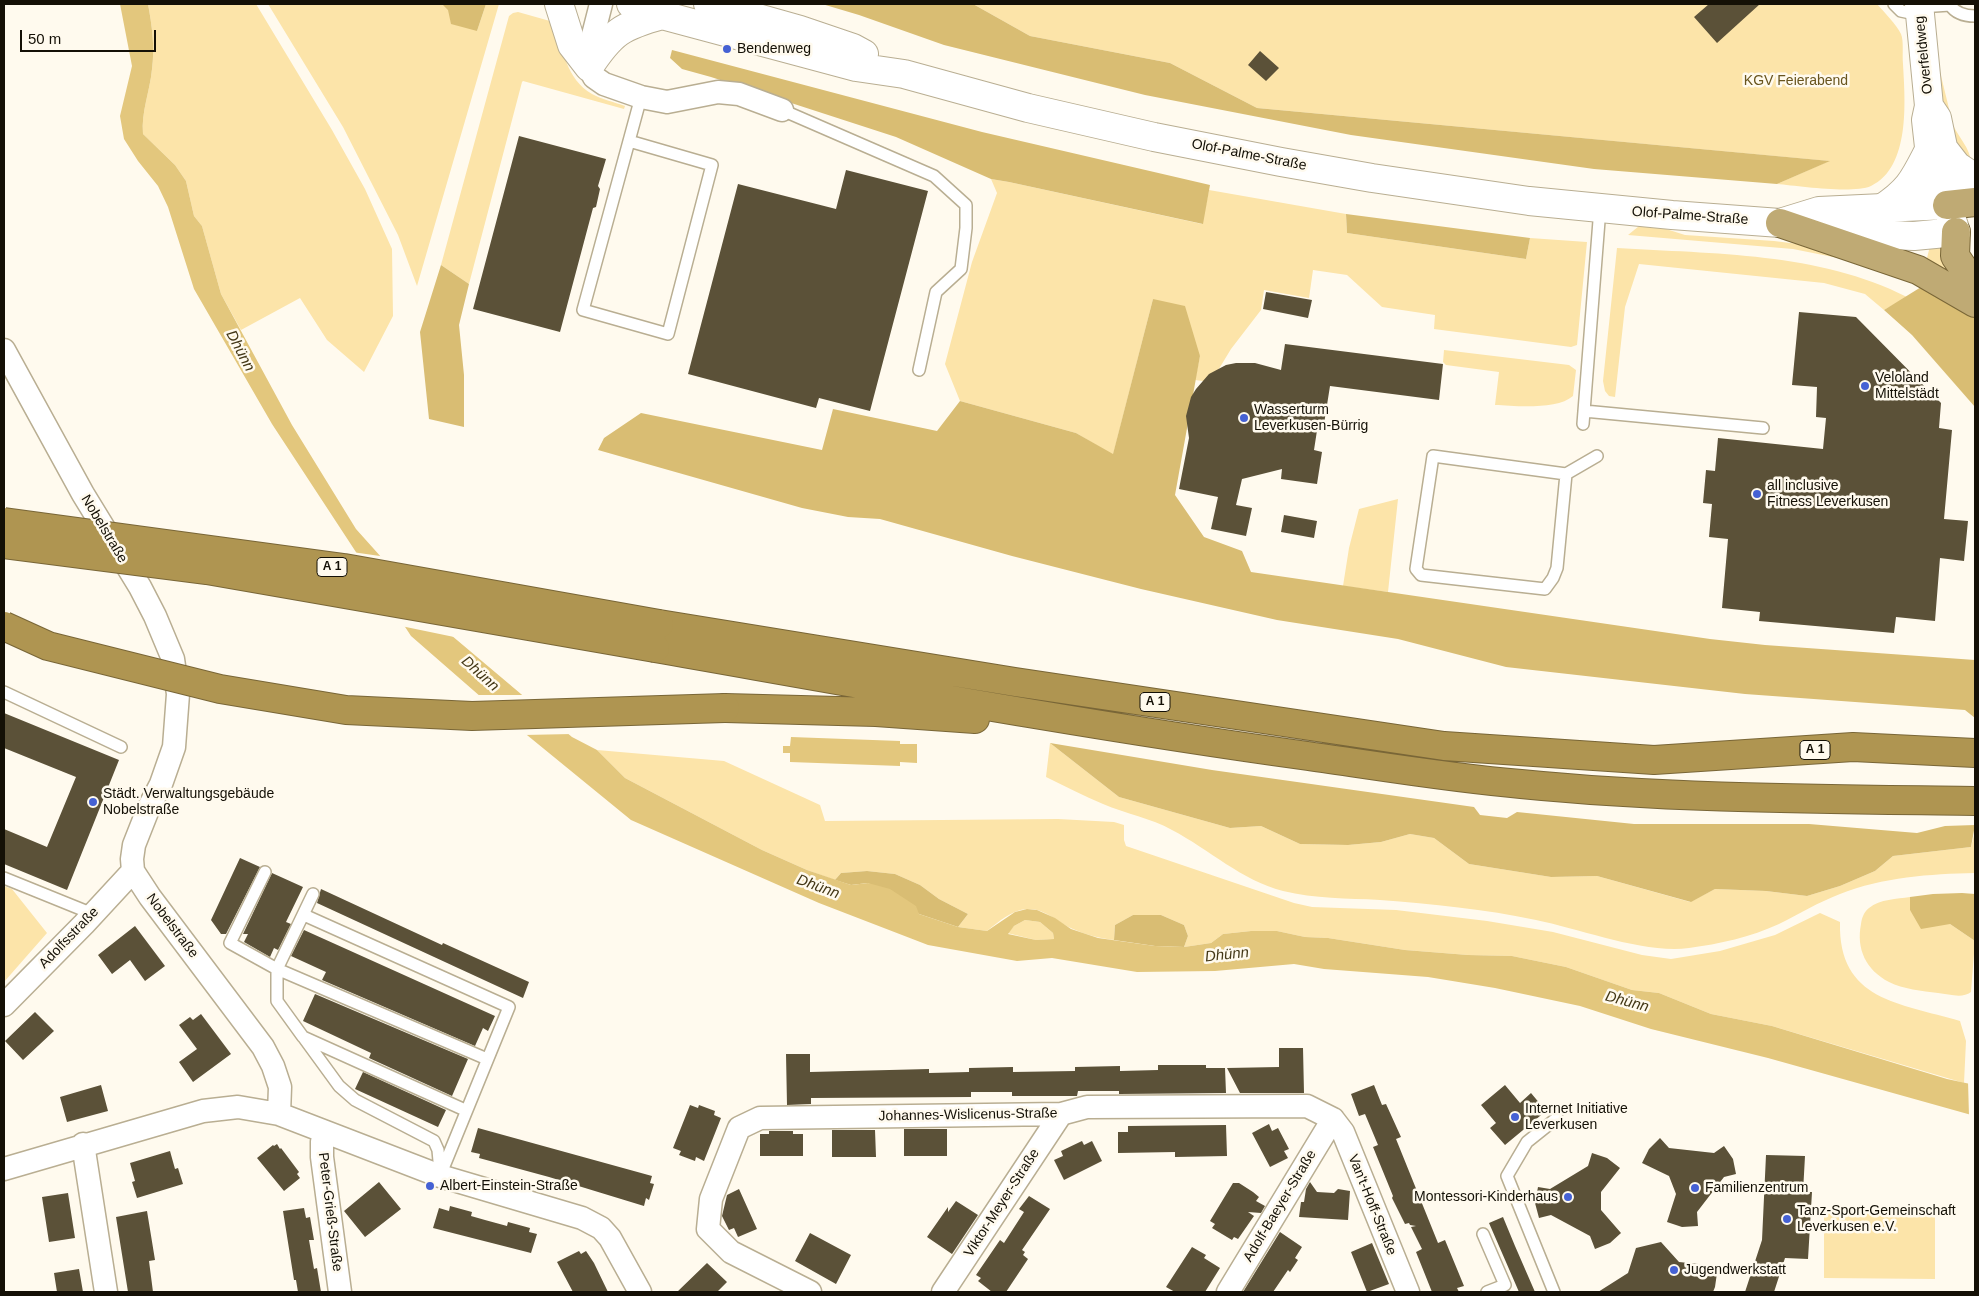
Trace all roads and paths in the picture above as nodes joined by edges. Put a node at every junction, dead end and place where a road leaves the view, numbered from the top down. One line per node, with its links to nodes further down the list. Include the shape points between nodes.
1 (559, 4): 9 (main road, via 572,45)
2 (601, 4): 9 (street, via 590,47)
3 (631, 4): 7 (main road, Olof-Palme-Straße)
4 (708, 4): 10 (main road, Olof-Palme-Straße, via 853,48)
5 (1951, 4): 6 (lane); 8 (lane, via 1963,15)
6 (1913, 7): 14 (main road, Overfeldweg, via 1929,106 1926,120)
7 (662, 15): 9 (main road, via 624,28 604,44); 10 (main road, Olof-Palme-Straße, via 846,64)
8 (1975, 16)
9 (589, 66): 11 (street, via 594,77 604,84)
10 (904, 74): 18 (main road, Olof-Palme-Straße, via 1028,108 1271,160 1416,185)
11 (641, 97): 12 (street, via 667,102 725,92 740,94); 13 (lane)
12 (782, 110): 25 (lane, via 934,176 966,205 960,269 936,292)
13 (628, 141): 13 (lane, via 712,165 668,334 583,310)
14 (1936, 149): 15 (main road); 17 (main road, Overfeldweg, via 1952,190); 19 (main road, via 1909,187)
15 (1975, 178)
16 (1975, 202): 17 (highway)
17 (1947, 205): 19 (main road, Olof-Palme-Straße); 21 (main road)
18 (1600, 208): 20 (main road, Olof-Palme-Straße); 26 (lane)
19 (1882, 209): 20 (main road, Olof-Palme-Straße, via 1819,211)
20 (1780, 223): 21 (main road, Olof-Palme-Straße, via 1862,234); 23 (highway, via 1918,270)
21 (1969, 236): 22 (highway, via 1955,256)
22 (1975, 285)
23 (1975, 303)
24 (4, 350): 40 (street, Nobelstraße, via 83,494 140,587 173,659 178,694 174,747 134,844)
25 (919, 370)
26 (1584, 411): 27 (lane); 28 (lane)
27 (1583, 424)
28 (1763, 428)
29 (1598, 456): 30 (lane)
30 (1566, 474): 30 (lane, via 1433,456 1416,569 1421,576 1545,589 1557,568)
31 (4, 522): 34 (highway, A 1, bridge, via 344,568)
32 (4, 544): 34 (highway, A 1, bridge, via 207,570)
33 (4, 626): 36 (highway, bridge, via 48,646 220,689 346,710 472,716 725,708 876,712)
34 (657, 636): 36 (highway, A 1); 38 (highway, A 1, via 1025,683 1444,746 1654,760 1853,747)
35 (4, 692): 37 (lane)
36 (1121, 728): 39 (highway, A 1, via 1519,784 1642,793 1829,800)
37 (121, 747)
38 (1975, 753)
39 (1975, 801)
40 (133, 871): 44 (street, Adolfsstraße); 51 (street, Nobelstraße, via 263,1047 280,1087)
41 (265, 872): 46 (lane, via 230,942)
42 (4, 878): 44 (lane)
43 (313, 894): 45 (lane)
44 (93, 914): 47 (street, Adolfsstraße)
45 (304, 914): 46 (lane); 49 (lane, via 509,1007)
46 (277, 969): 48 (lane, via 277,1001); 49 (lane)
47 (4, 1005)
48 (303, 1037): 50 (lane); 58 (lane, via 339,1086 355,1100 434,1141)
49 (487, 1059): 50 (lane)
50 (465, 1110): 58 (lane)
51 (279, 1114): 55 (street); 56 (street, via 238,1107 203,1110)
52 (1061, 1114): 54 (street, Johannes-Wislicenus-Straße, via 1087,1107 1307,1106); 64 (street, Johannes-Wislicenus-Straße, via 760,1118 739,1128 711,1199 708,1229 731,1252); 65 (street, Viktor-Meyer-Straße)
53 (1557, 1118): 69 (lane, via 1527,1142 1507,1176)
54 (1333, 1119): 66 (street, Adolf-Baeyer-Straße); 67 (street, Van't-Hoff-Straße, via 1343,1132)
55 (324, 1132): 58 (street); 62 (street, Peter-Grieß-Straße, via 322,1157)
56 (83, 1144): 57 (street); 61 (street)
57 (4, 1169)
58 (440, 1176): 63 (street, via 558,1210 601,1228)
59 (1483, 1234): 60 (lane)
60 (1507, 1289): 68 (lane)
61 (106, 1292)
62 (340, 1292)
63 (640, 1292)
64 (810, 1292)
65 (943, 1292)
66 (1228, 1292)
67 (1408, 1292)
68 (1487, 1292)
69 (1554, 1292)

